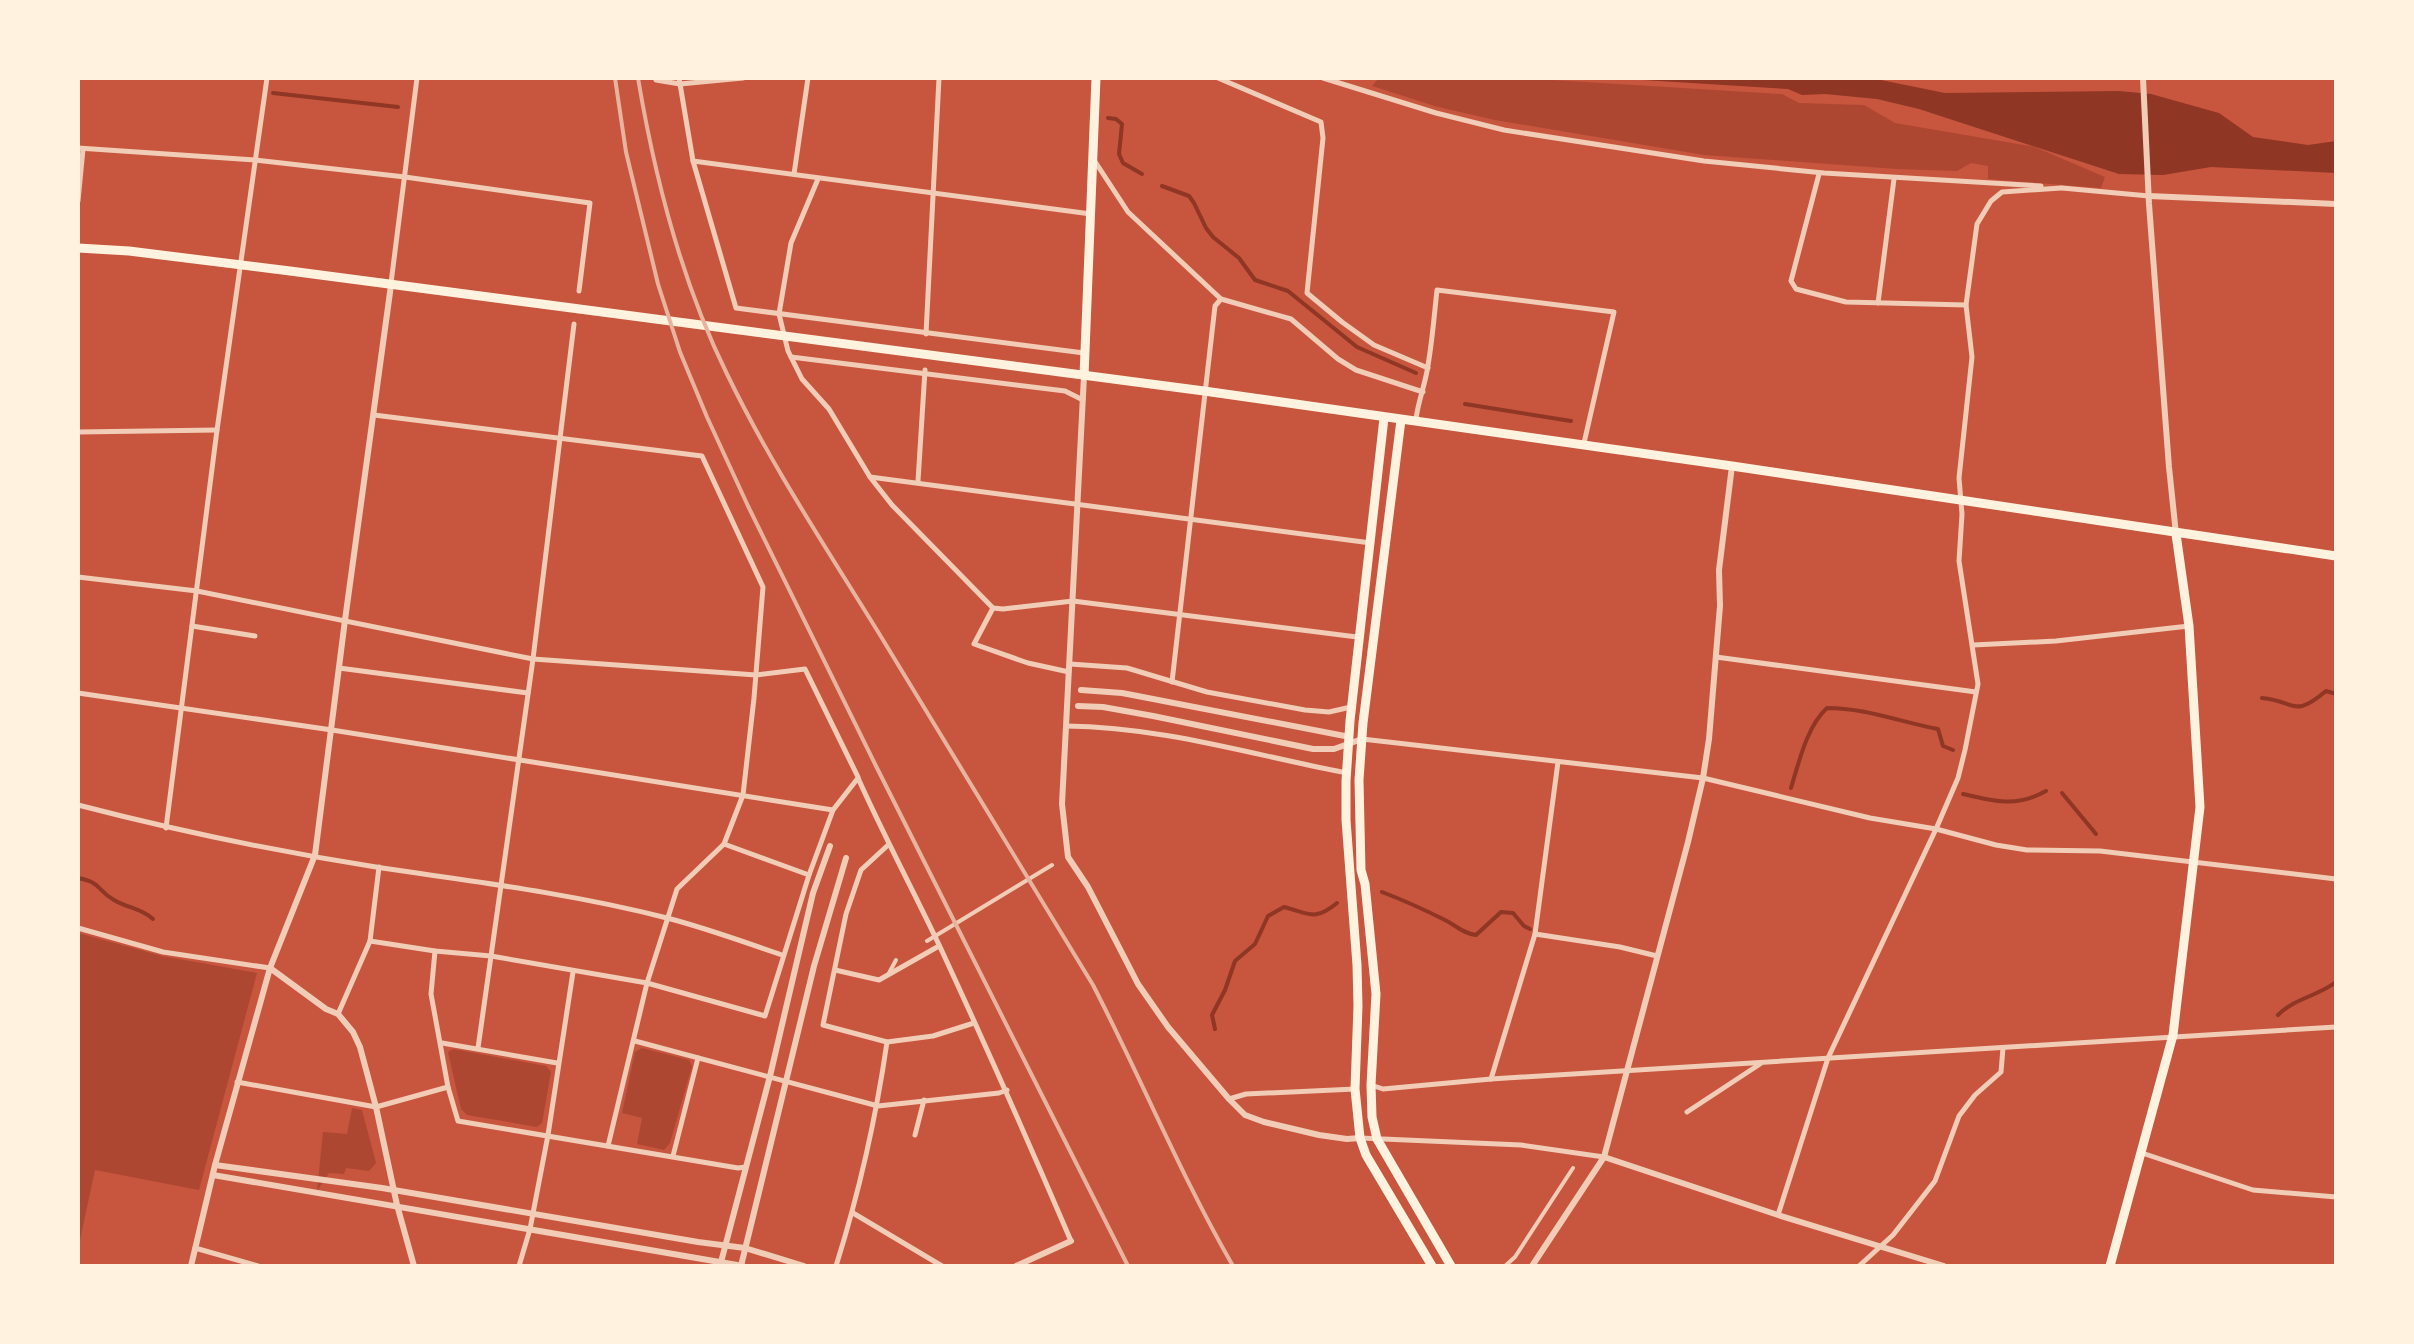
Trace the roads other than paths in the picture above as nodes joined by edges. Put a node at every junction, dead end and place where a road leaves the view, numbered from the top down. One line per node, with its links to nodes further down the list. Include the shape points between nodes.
1 (267, 78): 13 (street)
2 (417, 78): 18 (street)
3 (743, 78): 10 (street)
4 (808, 78): 17 (street)
5 (939, 78): 22 (street)
6 (1096, 78): 15 (main road)
7 (1218, 78): 39 (street, via 1321,122 1307,293 1374,345)
8 (1322, 78): 16 (street, via 1504,130)
9 (656, 80): 10 (street)
10 (680, 81): 14 (street)
11 (2142, 82): 23 (street)
12 (80, 148): 13 (street); 24 (street)
13 (255, 160): 18 (street); 28 (street)
14 (693, 160): 17 (street); 34 (street, via 736,308)
15 (1094, 160): 26 (main road); 31 (street, via 1128,212)
16 (1820, 173): 19 (street); 32 (street, via 1791,281 1796,289 1829,298)
17 (794, 174): 20 (street)
18 (405, 177): 29 (street); 30 (street, via 590,204)
19 (1894, 178): 21 (street); 32 (street)
20 (818, 179): 22 (street); 34 (street, via 790,243)
21 (2061, 188): 23 (street); 33 (street, via 2002,192 1990,201 1977,224)
22 (933, 194): 26 (street); 36 (street)
23 (2149, 196): 25 (street); 59 (street)
24 (78, 202)
25 (2336, 204)
26 (1091, 214): 37 (main road)
27 (78, 248): 28 (main road)
28 (240, 264): 29 (main road); 49 (street)
29 (392, 284): 41 (main road); 45 (street)
30 (579, 291)
31 (1222, 299): 42 (street, via 1215,306); 43 (street, via 1290,319 1356,370)
32 (1878, 303): 33 (street)
33 (1966, 305): 56 (street, via 1972,357)
34 (779, 314): 36 (street); 38 (street)
35 (574, 324): 51 (street)
36 (926, 334): 37 (street)
37 (1084, 352): 41 (main road)
38 (791, 357): 40 (street); 54 (street)
39 (1428, 368): 43 (street); 52 (street, via 1437,290 1614,312)
40 (925, 372): 44 (street, via 1066,391); 55 (street)
41 (1084, 376): 42 (main road); 44 (street)
42 (1204, 391): 46 (main road); 58 (street)
43 (1423, 392): 48 (street)
44 (1083, 400): 57 (street)
45 (374, 415): 51 (street); 67 (street)
46 (1384, 418): 47 (main road); 60 (main road)
47 (1401, 420): 48 (main road); 88 (main road)
48 (1416, 422): 52 (main road)
49 (217, 430): 50 (street); 63 (street)
50 (78, 432)
51 (560, 438): 74 (street); 77 (street, via 702,456 763,587)
52 (1583, 446): 53 (main road)
53 (1732, 466): 56 (main road); 73 (street)
54 (870, 477): 55 (street); 65 (street)
55 (918, 482): 57 (street)
56 (1961, 499): 59 (main road); 72 (street, via 1958,561)
57 (1078, 504): 58 (street); 64 (street)
58 (1190, 518): 60 (street); 66 (street)
59 (2176, 534): 61 (main road); 69 (main road)
60 (1371, 543): 71 (main road)
61 (2336, 556)
62 (78, 577): 63 (street)
63 (197, 591): 67 (street); 68 (street)
64 (1073, 601): 65 (street); 66 (street); 76 (street)
65 (993, 608): 76 (street, via 974,644 1028,663)
66 (1180, 614): 71 (street); 78 (street)
67 (345, 620): 74 (street); 75 (street)
68 (192, 626): 70 (street); 84 (street)
69 (2188, 626): 72 (street); 105 (main road, via 2200,771)
70 (255, 636)
71 (1360, 637): 85 (main road)
72 (1973, 645): 80 (street)
73 (1715, 657): 80 (street); 94 (street)
74 (533, 659): 77 (street); 82 (street)
75 (339, 668): 82 (street); 87 (street)
76 (1070, 668): 78 (street, via 1127,668); 86 (street)
77 (756, 675): 93 (street, via 806,669); 95 (street)
78 (1172, 682): 85 (street, via 1304,710)
79 (1081, 690): 89 (street)
80 (1976, 692): 99 (street, via 1958,778)
81 (78, 693): 84 (street)
82 (528, 693): 90 (street)
83 (1078, 706): 89 (street, via 1314,748 1334,749)
84 (180, 707): 87 (street); 98 (street)
85 (1351, 707): 89 (main road)
86 (1066, 726): 92 (street, via 1204,741); 149 (street, via 1062,804 1068,858 1138,984)
87 (332, 730): 90 (street); 103 (street)
88 (1362, 739): 89 (street); 91 (street); 145 (main road, via 1362,870 1376,994)
89 (1348, 741): 92 (main road)
90 (518, 760): 95 (street); 110 (street)
91 (1558, 762): 94 (street); 113 (street)
92 (1347, 773): 147 (main road, via 1358,992)
93 (858, 778): 97 (street); 101 (street)
94 (1703, 778): 99 (street); 120 (street)
95 (744, 795): 97 (street); 100 (street)
96 (78, 805): 98 (street)
97 (833, 810): 108 (street)
98 (166, 828): 103 (street)
99 (1936, 829): 105 (street, via 2027,850); 137 (street)
100 (724, 844): 108 (street); 111 (street, via 677,890)
101 (888, 845): 116 (street); 123 (street, via 861,870)
102 (830, 846): 141 (street)
103 (316, 856): 107 (street); 122 (street)
104 (846, 858): 144 (street)
105 (2195, 861): 109 (street); 130 (main road)
106 (1052, 865): 115 (street)
107 (379, 867): 110 (street); 114 (street)
108 (809, 875): 119 (street)
109 (2336, 879)
110 (502, 884): 111 (street); 118 (street)
111 (666, 918): 119 (street); 126 (street)
112 (78, 928): 122 (street, via 163,952)
113 (1535, 934): 120 (street); 142 (street)
114 (370, 941): 117 (street); 127 (street)
115 (926, 941)
116 (939, 946): 125 (street); 128 (street)
117 (435, 951): 118 (street); 133 (street, via 431,994)
118 (491, 956): 124 (street); 134 (street)
119 (784, 956): 126 (street, via 765,1016)
120 (1657, 956): 140 (street)
121 (896, 960): 125 (street)
122 (270, 968): 127 (street); 143 (street)
123 (835, 970): 125 (street, via 879,980); 132 (street, via 823,1026)
124 (574, 972): 126 (street); 138 (street)
125 (888, 975)
126 (647, 983): 131 (street)
127 (338, 1014): 152 (street, via 360,1047)
128 (974, 1023): 132 (street); 148 (street)
129 (2336, 1027): 130 (street)
130 (2173, 1035): 135 (street); 159 (main road)
131 (634, 1040): 136 (street); 158 (street)
132 (887, 1042): 151 (street)
133 (441, 1043): 134 (street); 146 (street)
134 (478, 1048): 138 (street)
135 (2002, 1048): 137 (street); 177 (street, via 2001,1072 1959,1116 1935,1181)
136 (698, 1058): 141 (street); 160 (street)
137 (1828, 1058): 139 (street); 171 (street)
138 (557, 1063): 155 (street)
139 (1762, 1063): 140 (street); 153 (street)
140 (1626, 1072): 142 (street); 161 (street)
141 (770, 1076): 144 (street); 163 (street)
142 (1491, 1079): 145 (street)
143 (237, 1082): 152 (street); 162 (street)
144 (786, 1082): 151 (street); 176 (street)
145 (1371, 1085): 157 (main road)
146 (448, 1087): 152 (street); 155 (street, via 458,1120)
147 (1355, 1089): 149 (street); 156 (main road)
148 (1007, 1090): 150 (street); 173 (street)
149 (1229, 1099): 156 (street, via 1264,1122)
150 (924, 1100): 151 (street); 154 (street)
151 (878, 1106): 169 (street)
152 (376, 1107): 166 (street)
153 (1687, 1112)
154 (915, 1134)
155 (548, 1135): 158 (street); 170 (street)
156 (1360, 1138): 157 (street); 188 (main road)
157 (1377, 1138): 161 (street); 189 (main road)
158 (608, 1146): 160 (street)
159 (2142, 1153): 167 (street, via 2252,1190); 194 (main road)
160 (673, 1156): 163 (street)
161 (1604, 1157): 171 (street); 191 (street)
162 (216, 1165): 165 (street); 166 (street)
163 (746, 1167): 174 (street)
164 (1573, 1168): 190 (street)
165 (213, 1175): 168 (street); 175 (street)
166 (394, 1190): 168 (street); 170 (street)
167 (2336, 1197)
168 (398, 1205): 172 (street); 181 (street)
169 (853, 1213): 185 (street); 186 (street)
170 (533, 1214): 172 (street); 174 (street)
171 (1778, 1215): 177 (street)
172 (530, 1229): 178 (street); 182 (street)
173 (1072, 1241): 187 (street)
174 (725, 1246): 176 (street); 178 (street)
175 (195, 1248): 179 (street); 180 (street)
176 (745, 1248): 183 (street); 184 (street)
177 (1881, 1248): 192 (street); 193 (street)
178 (721, 1264): 183 (street)
179 (191, 1266)
180 (258, 1266)
181 (414, 1266)
182 (520, 1266)
183 (742, 1266)
184 (804, 1266)
185 (836, 1266)
186 (942, 1266)
187 (1016, 1266)
188 (1432, 1266)
189 (1451, 1266)
190 (1504, 1266)
191 (1532, 1266)
192 (1859, 1266)
193 (1944, 1266)
194 (2110, 1266)

